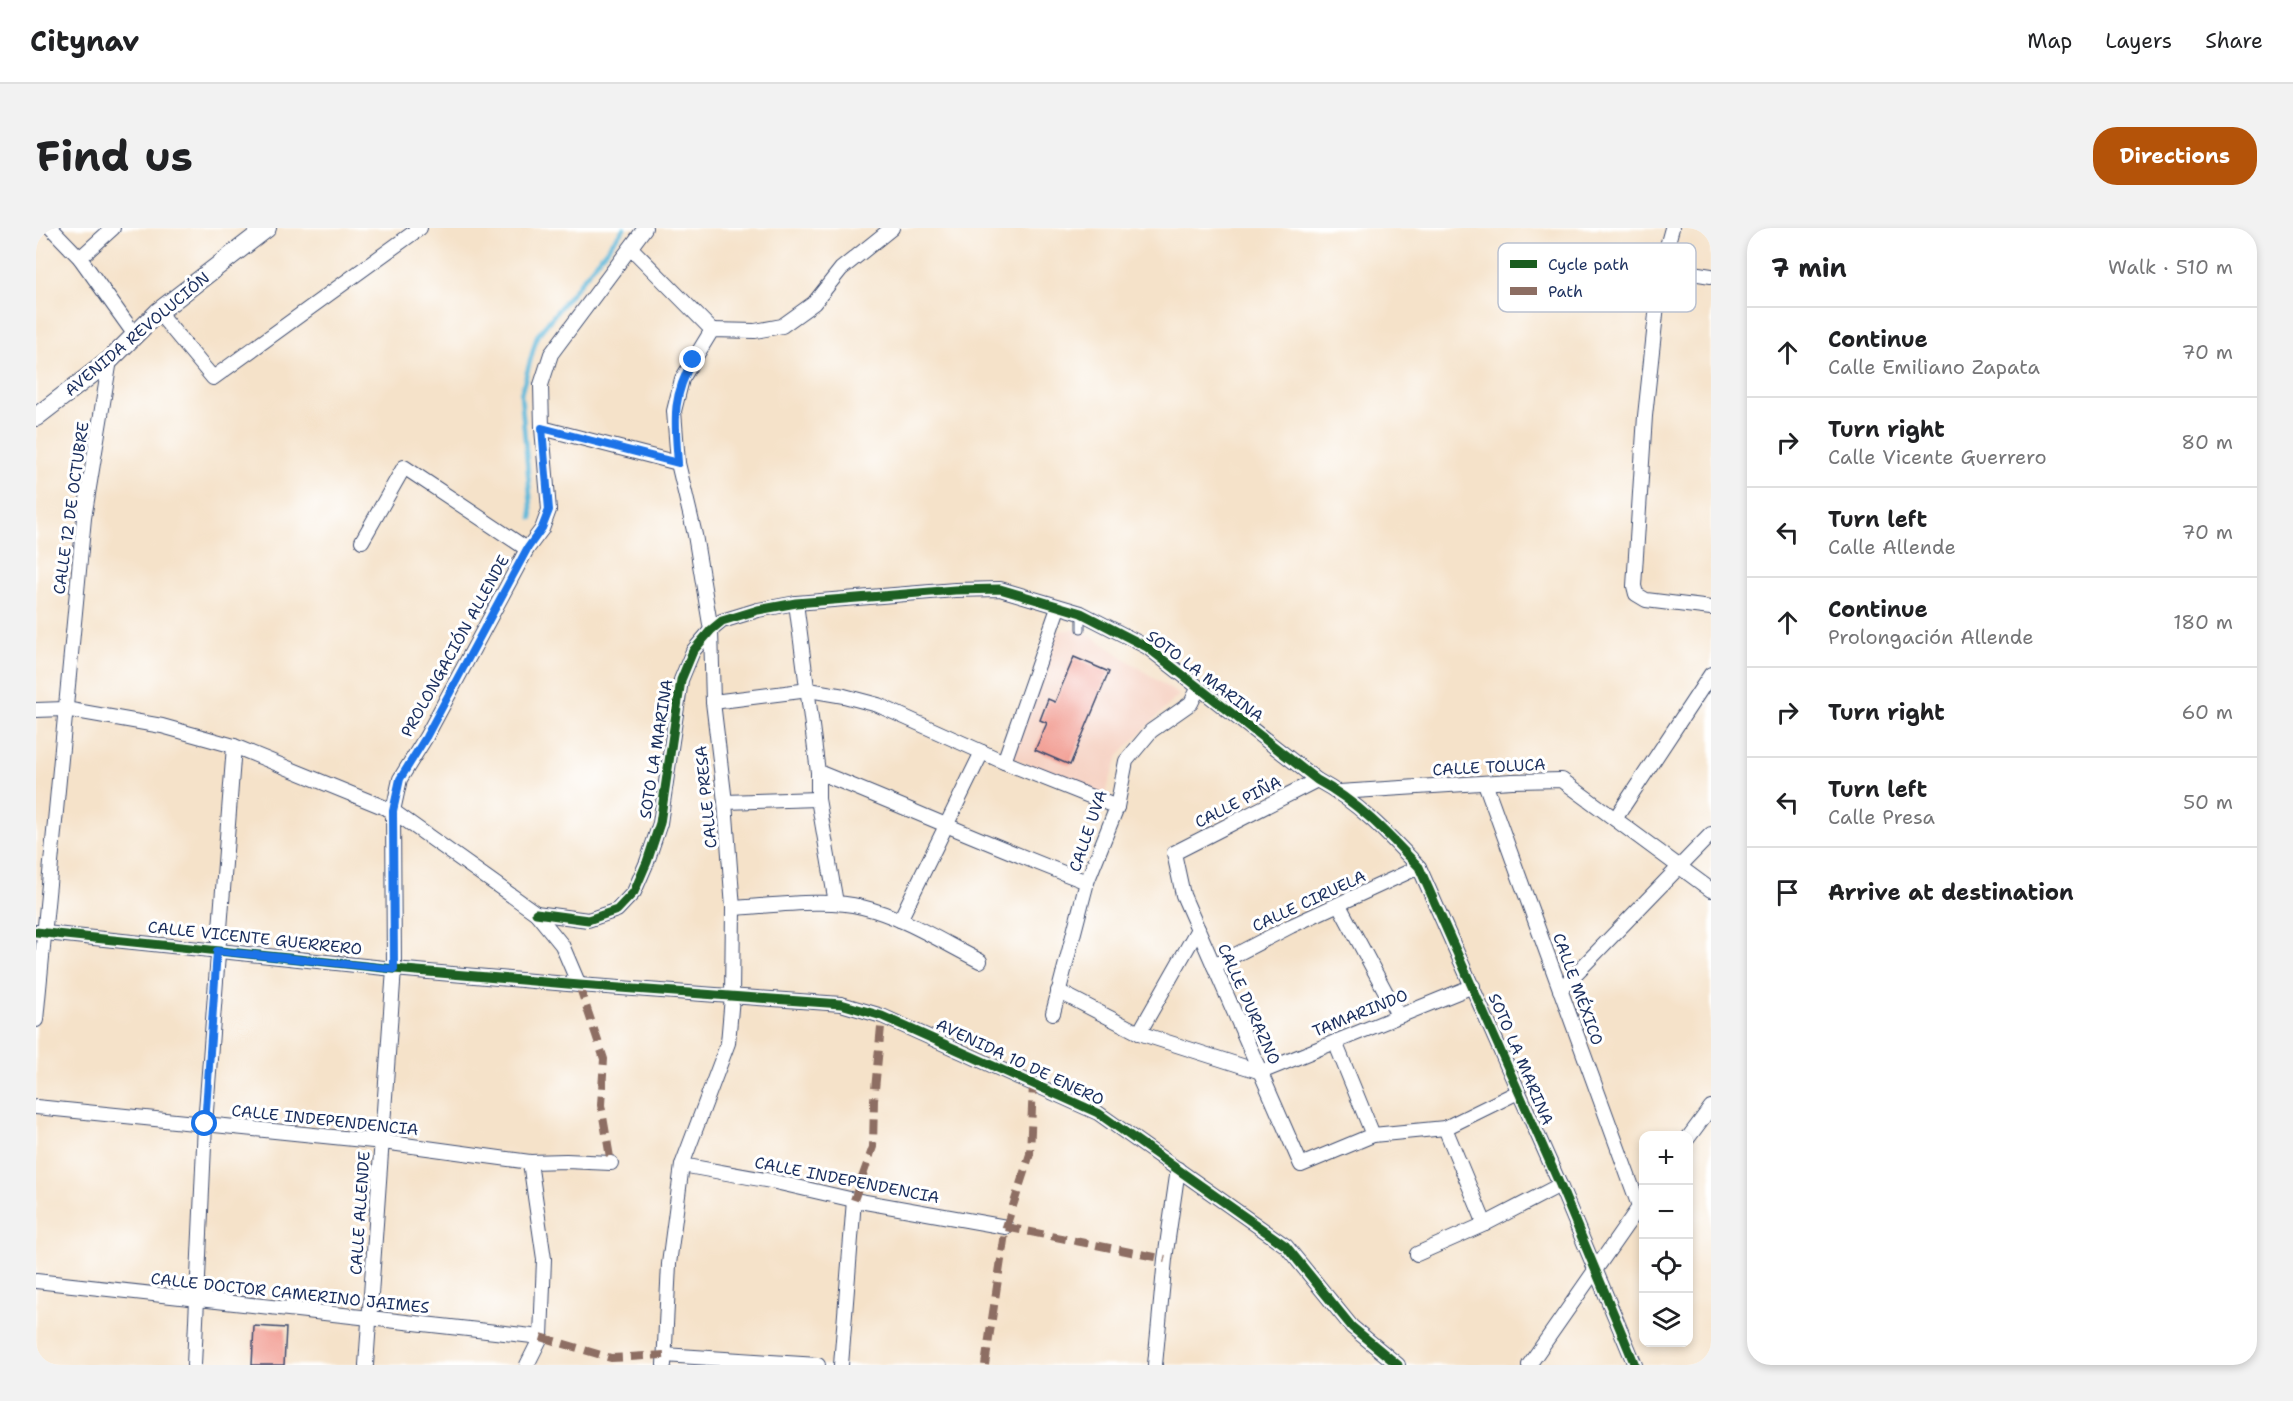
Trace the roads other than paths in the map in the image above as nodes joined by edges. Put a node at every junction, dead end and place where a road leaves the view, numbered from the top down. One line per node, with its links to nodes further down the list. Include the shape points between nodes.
1 (51, 228): 10 (street)
2 (113, 228): 10 (street)
3 (267, 228): 13 (street, AVENIDA REVOLUCIÓN)
4 (420, 228): 13 (street, via 213,378)
5 (645, 228): 9 (street, PROLONGACIÓN ALLENDE)
6 (892, 228): 15 (street, via 840,269 814,303 782,326 755,331)
7 (1672, 228): 8 (street)
8 (1668, 243)
9 (631, 248): 15 (street); 19 (street, PROLONGACIÓN ALLENDE, via 551,354 541,385)
10 (80, 258): 16 (street)
11 (1696, 274): 12 (street)
12 (1711, 276)
13 (158, 312): 16 (street, AVENIDA REVOLUCIÓN)
14 (1656, 312): 25 (street, via 1634,586 1636,594 1646,600)
15 (712, 330): 20 (street, CALLE PRESA, via 682,379 674,411)
16 (135, 334): 17 (street, AVENIDA REVOLUCIÓN)
17 (110, 360): 18 (street, AVENIDA REVOLUCIÓN); 33 (street, CALLE 12 DE OCTUBRE, via 84,518)
18 (36, 417)
19 (542, 428): 20 (street); 22 (street, PROLONGACIÓN ALLENDE, via 549,510)
20 (678, 463): 28 (street, CALLE PRESA)
21 (362, 541): 22 (street, via 404,467)
22 (527, 549): 45 (street, PROLONGACIÓN ALLENDE, via 400,779)
23 (796, 603): 24 (street, SOTO LA MARINA, via 1000,589); 28 (street, SOTO LA MARINA, via 722,621); 31 (street)
24 (1058, 608): 26 (street, SOTO LA MARINA); 37 (street)
25 (1711, 608)
26 (1082, 614): 27 (lane); 30 (street, SOTO LA MARINA, via 1147,647)
27 (1081, 629)
28 (711, 630): 32 (street, CALLE PRESA); 57 (street, SOTO LA MARINA, via 693,651 681,680 660,823 634,892 617,910 588,920)
29 (1711, 674): 46 (street)
30 (1198, 689): 39 (street, SOTO LA MARINA); 44 (street, CALLE UVA, via 1191,704 1151,731 1126,761)
31 (809, 690): 32 (street); 36 (street, via 878,705); 38 (street)
32 (713, 702): 43 (street, CALLE PRESA)
33 (65, 709): 34 (street); 35 (street, via 162,726); 60 (street, CALLE 12 DE OCTUBRE)
34 (36, 710)
35 (234, 746): 45 (street); 61 (street)
36 (982, 752): 37 (street); 47 (street)
37 (1004, 762): 44 (street)
38 (818, 772): 42 (street); 47 (street)
39 (1317, 780): 41 (street, SOTO LA MARINA); 49 (street, CALLE PIÑA)
40 (1485, 783): 41 (street, CALLE TOLUCA); 46 (street, CALLE TOLUCA, via 1562,780); 67 (street, CALLE MÉXICO)
41 (1340, 792): 50 (street, SOTO LA MARINA, via 1381,826)
42 (818, 799): 43 (street); 54 (street)
43 (725, 802): 56 (street, CALLE PRESA)
44 (1117, 807): 52 (street, CALLE UVA)
45 (393, 811): 57 (street); 64 (street, CALLE ALLENDE)
46 (1615, 819): 51 (street, CALLE TOLUCA)
47 (946, 824): 52 (street); 58 (street)
48 (1711, 834): 51 (street)
49 (1174, 853): 59 (street, CALLE DURAZNO, via 1183,895)
50 (1419, 867): 55 (street, CALLE CIRUELA); 66 (street, SOTO LA MARINA)
51 (1679, 868): 53 (street, CALLE TOLUCA); 67 (street)
52 (1087, 882): 68 (street, CALLE UVA)
53 (1711, 890)
54 (836, 903): 56 (street); 58 (street)
55 (1339, 905): 63 (street, CALLE CIRUELA); 71 (street)
56 (733, 908): 69 (street, CALLE PRESA)
57 (536, 913): 65 (street, via 562,945)
58 (900, 920): 62 (street)
59 (1198, 929): 63 (street, CALLE DURAZNO); 73 (street)
60 (40, 933): 61 (street, CALLE VICENTE GUERRERO); 72 (street, CALLE 12 DE OCTUBRE)
61 (217, 951): 64 (street, CALLE VICENTE GUERRERO); 79 (street)
62 (980, 961)
63 (1214, 966): 75 (street, CALLE DURAZNO)
64 (394, 969): 65 (street, CALLE VICENTE GUERRERO); 83 (street, CALLE ALLENDE)
65 (579, 986): 69 (street, AVENIDA 10 DE ENERO)
66 (1473, 986): 71 (street, TAMARINDO); 76 (street, SOTO LA MARINA)
67 (1560, 990): 89 (street, CALLE MÉXICO)
68 (1058, 992): 70 (street, CALLE UVA); 73 (street)
69 (732, 997): 86 (street, CALLE PRESA, via 728,1043); 87 (street, AVENIDA 10 DE ENERO, via 841,1004 882,1016 1098,1113)
70 (1053, 1013)
71 (1398, 1016): 74 (street, TAMARINDO)
72 (36, 1020)
73 (1138, 1033): 75 (street)
74 (1335, 1042): 75 (street, TAMARINDO); 82 (street)
75 (1261, 1072): 82 (street, CALLE DURAZNO, via 1301,1165)
76 (1518, 1092): 80 (street); 88 (street, SOTO LA MARINA)
77 (36, 1107): 79 (street, CALLE INDEPENDENCIA)
78 (1711, 1107): 81 (street)
79 (205, 1124): 83 (street, CALLE INDEPENDENCIA); 97 (street)
80 (1445, 1128): 82 (street); 92 (street)
81 (1693, 1132)
82 (1372, 1135)
83 (382, 1142): 84 (street, CALLE INDEPENDENCIA); 98 (street, CALLE ALLENDE)
84 (530, 1162): 85 (street, CALLE INDEPENDENCIA); 99 (street, via 544,1259)
85 (611, 1163)
86 (682, 1165): 90 (street, CALLE INDEPENDENCIA); 100 (street, CALLE PRESA, via 669,1264)
87 (1178, 1169): 106 (street); 107 (street, AVENIDA 10 DE ENERO, via 1286,1246 1352,1326)
88 (1560, 1185): 92 (street); 95 (street, SOTO LA MARINA)
89 (1639, 1198)
90 (854, 1200): 93 (street, CALLE INDEPENDENCIA); 105 (street)
91 (1639, 1206): 95 (street)
92 (1485, 1224): 94 (street)
93 (1006, 1227)
94 (1417, 1254)
95 (1596, 1270): 108 (street); 109 (street, SOTO LA MARINA)
96 (36, 1281): 97 (street, CALLE DOCTOR CAMERINO JAIMES)
97 (198, 1300): 98 (street, CALLE DOCTOR CAMERINO JAIMES); 101 (street)
98 (369, 1319): 99 (street, CALLE DOCTOR CAMERINO JAIMES); 102 (street, CALLE ALLENDE)
99 (541, 1337): 103 (street)
100 (664, 1360): 104 (street)
101 (194, 1365)
102 (366, 1365)
103 (527, 1365)
104 (818, 1365)
105 (841, 1365)
106 (1155, 1365)
107 (1398, 1365)
108 (1529, 1365)
109 (1635, 1365)

